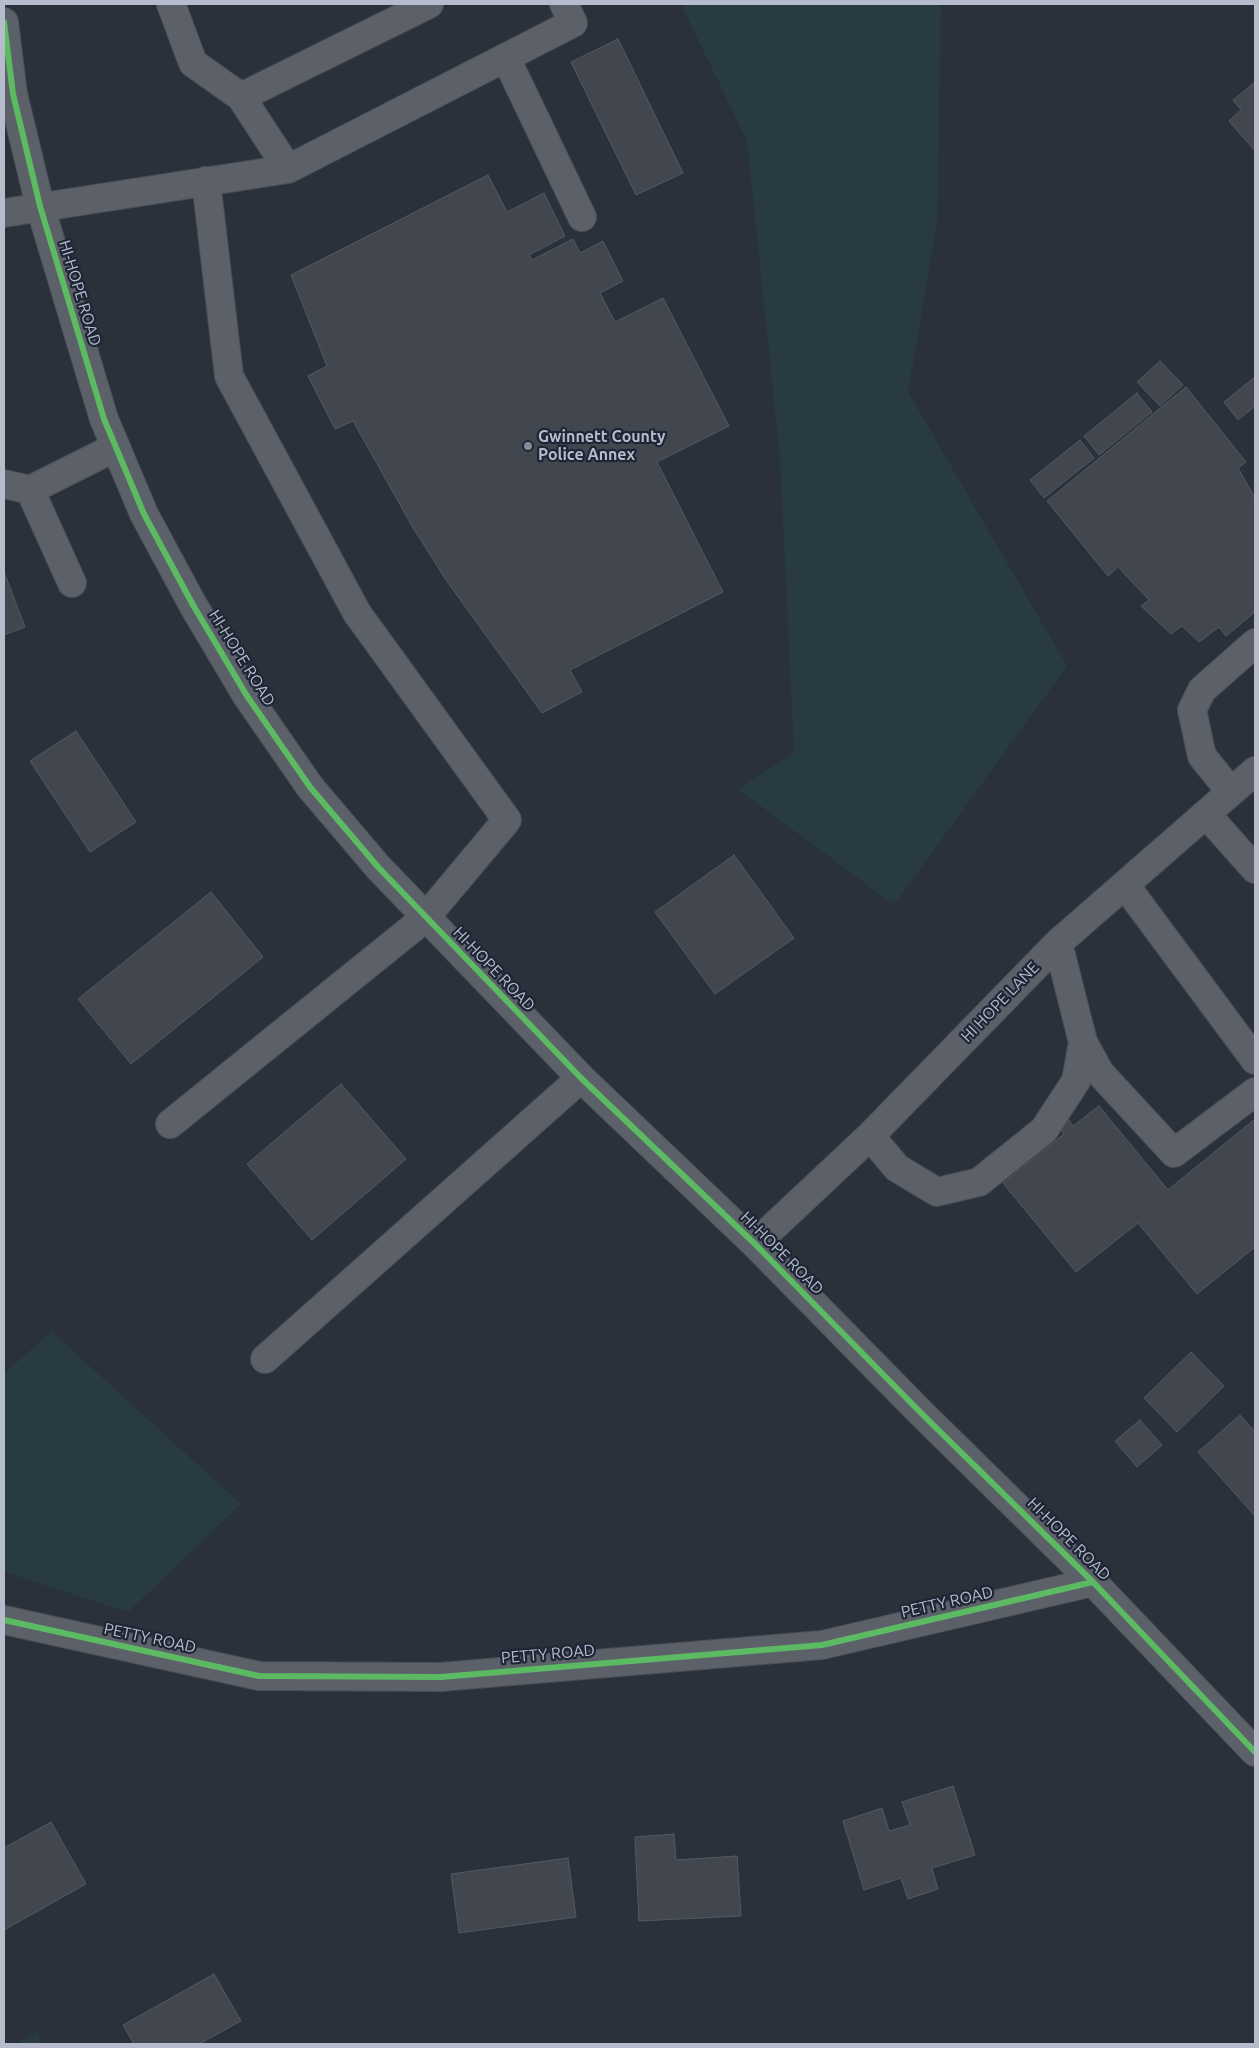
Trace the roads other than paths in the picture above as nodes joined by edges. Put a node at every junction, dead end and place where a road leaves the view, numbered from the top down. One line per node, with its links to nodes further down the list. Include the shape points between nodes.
1 (171, 4): 6 (street, via 193,63)
2 (429, 4): 6 (street)
3 (564, 4): 5 (street, via 573,23)
4 (4, 22): 9 (street, HI-HOPE ROAD, via 13,94)
5 (506, 58): 7 (street); 11 (street)
6 (241, 97): 7 (street)
7 (288, 169): 8 (street)
8 (206, 182): 9 (street); 21 (street, via 229,376 357,613 507,820)
9 (40, 206): 10 (street); 12 (street, HI-HOPE ROAD, via 104,419)
10 (4, 213)
11 (582, 217)
12 (116, 447): 13 (street); 21 (street, HI-HOPE ROAD, via 144,514 247,696 310,787)
13 (17, 487): 14 (street)
14 (72, 583)
15 (1255, 644): 17 (street, via 1202,690 1192,710 1202,756)
16 (1255, 771): 17 (street, HI HOPE LANE)
17 (1231, 792): 18 (street, HI HOPE LANE)
18 (1206, 814): 19 (street); 20 (street, HI HOPE LANE)
19 (1255, 869)
20 (1124, 885): 22 (street, HI HOPE LANE); 24 (street)
21 (425, 918): 25 (street, HI-HOPE ROAD); 27 (street)
22 (1058, 943): 23 (street); 28 (street, HI HOPE LANE)
23 (1083, 1042): 26 (street, via 1100,1073 1174,1153); 28 (street, via 1076,1082 1044,1130 979,1182 937,1192 897,1168)
24 (1255, 1060)
25 (581, 1078): 29 (street, HI-HOPE ROAD); 30 (street)
26 (1255, 1092)
27 (170, 1124)
28 (870, 1136): 29 (street, HI HOPE LANE)
29 (755, 1244): 31 (street, HI-HOPE ROAD)
30 (265, 1359)
31 (1093, 1582): 32 (street, PETTY ROAD, via 822,1645 441,1677 258,1676); 33 (street, HI-HOPE ROAD)
32 (4, 1620)
33 (1255, 1752)

